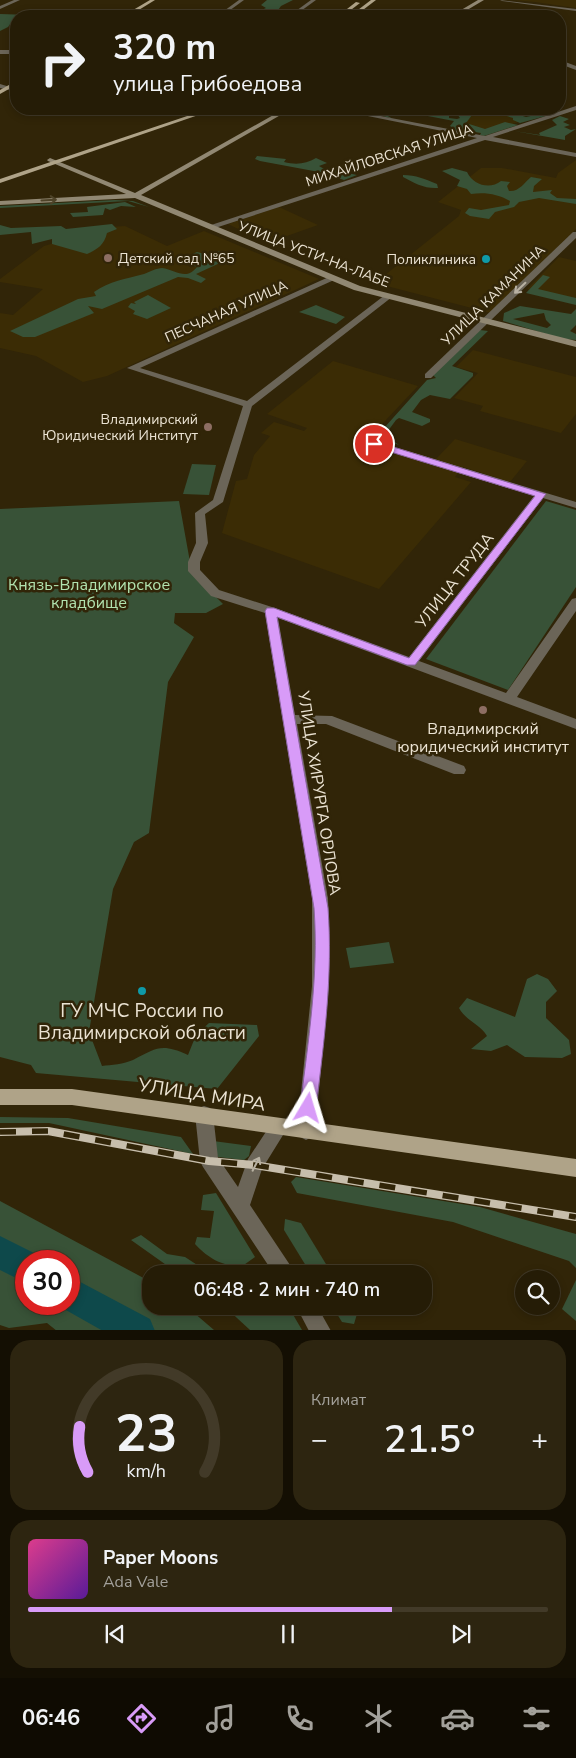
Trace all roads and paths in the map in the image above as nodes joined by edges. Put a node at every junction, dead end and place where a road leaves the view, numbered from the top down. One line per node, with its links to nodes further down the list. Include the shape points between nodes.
1 (18, 0): 9 (street)
2 (153, 0): 10 (main road)
3 (242, 0): 11 (street)
4 (314, 0): 12 (street)
5 (362, 0): 13 (main road)
6 (374, 0): 14 (main road)
7 (482, 0): 15 (main road)
8 (502, 0): 16 (street)
9 (0, 8)
10 (136, 10)
11 (228, 10)
12 (300, 10)
13 (348, 10)
14 (360, 10)
15 (465, 10)
16 (576, 10)
17 (0, 86): 18 (street)
18 (8, 88): 19 (main road)
19 (0, 92)
20 (177, 115): 27 (main road)
21 (195, 115): 28 (main road)
22 (277, 115): 31 (main road)
23 (368, 115): 25 (street)
24 (554, 115): 25 (street, МИХАЙЛОВСКАЯ УЛИЦА)
25 (484, 137): 26 (street); 33 (street, МИХАЙЛОВСКАЯ УЛИЦА)
26 (576, 155)
27 (50, 160): 28 (main road, УЛИЦА УСТИ-НА-ЛАБЕ); 29 (main road)
28 (58, 162): 30 (main road); 31 (main road, УЛИЦА УСТИ-НА-ЛАБЕ)
29 (0, 176)
30 (0, 181)
31 (135, 196): 32 (main road, УЛИЦА УСТИ-НА-ЛАБЕ, one-way to 31); 33 (main road, УЛИЦА УСТИ-НА-ЛАБЕ)
32 (0, 203)
33 (209, 227): 35 (main road, УЛИЦА УСТИ-НА-ЛАБЕ)
34 (576, 234): 37 (street, УЛИЦА КАМАНИНА, one-way to 37)
35 (331, 278): 36 (main road, УЛИЦА УСТИ-НА-ЛАБЕ); 40 (street, ПЕСЧАНАЯ УЛИЦА, via 132,368)
36 (388, 298): 37 (main road, УЛИЦА УСТИ-НА-ЛАБЕ); 40 (street)
37 (487, 321): 38 (main road, УЛИЦА УСТИ-НА-ЛАБЕ); 39 (street, УЛИЦА КАМАНИНА)
38 (576, 344)
39 (428, 376)
40 (248, 405): 45 (street, via 218,502 200,513 202,543 194,571 216,593)
41 (358, 438): 42 (street)
42 (541, 494): 43 (street); 46 (street, УЛИЦА ТРУДА)
43 (576, 505)
44 (576, 602): 47 (street)
45 (271, 611): 46 (street); 48 (street, УЛИЦА ХИРУРГА ОРЛОВА)
46 (411, 663): 47 (street)
47 (509, 699): 49 (street)
48 (291, 720): 50 (street, via 327,719); 54 (street, УЛИЦА ХИРУРГА ОРЛОВА, via 320,898 323,936 319,1019)
49 (576, 724)
50 (459, 770)
51 (0, 1097): 52 (main road, УЛИЦА МИРА, via 72,1096)
52 (204, 1114): 53 (main road, УЛИЦА МИРА); 56 (street, via 209,1161)
53 (279, 1127): 54 (main road, УЛИЦА МИРА); 56 (street, one-way to 53, via 254,1165)
54 (306, 1131): 55 (main road, УЛИЦА МИРА)
55 (576, 1168)
56 (241, 1205): 57 (street)
57 (280, 1265)
58 (312, 1315): 59 (street)
59 (321, 1330)

